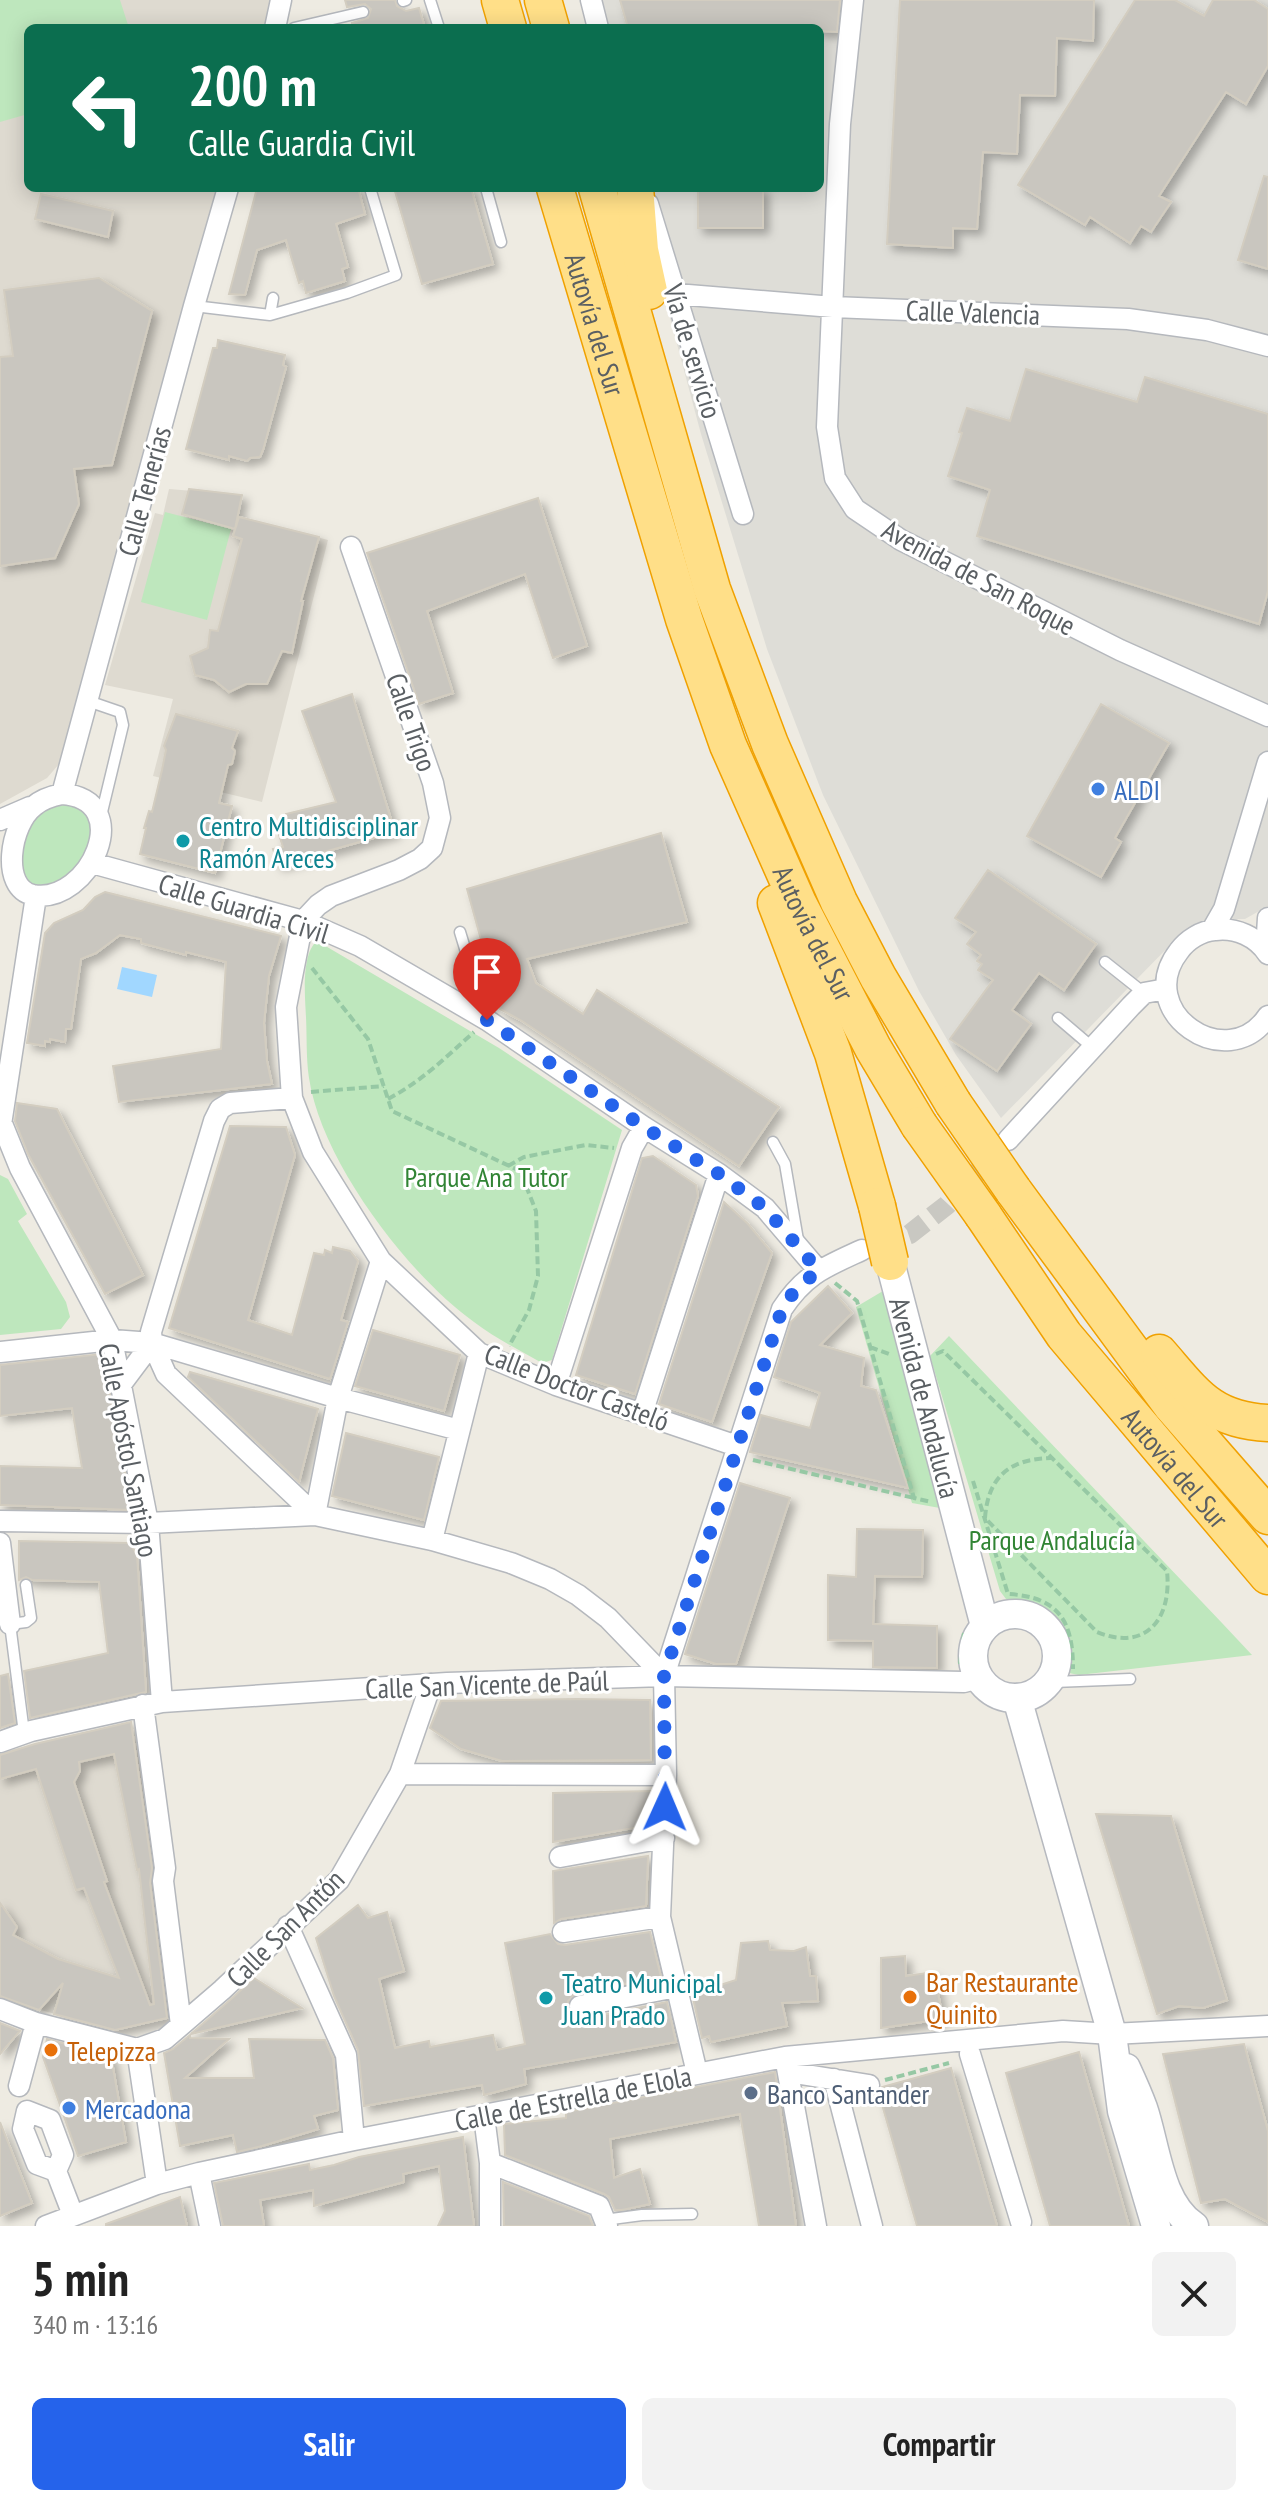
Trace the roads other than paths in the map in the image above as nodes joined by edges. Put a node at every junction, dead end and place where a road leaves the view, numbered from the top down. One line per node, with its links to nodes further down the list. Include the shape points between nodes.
1 (281, 0): 8 (street)
2 (430, 0): 10 (lane)
3 (500, 0): 11 (highway)
4 (543, 0): 12 (highway)
5 (591, 0): 13 (street)
6 (853, 0): 25 (street, Avenida de San Roque, via 840,124)
7 (363, 12): 9 (lane)
8 (276, 24)
9 (325, 24)
10 (438, 24)
11 (507, 24)
12 (550, 24)
13 (597, 24)
14 (227, 192): 24 (street, Calle Tenerías)
15 (371, 192): 26 (lane, via 396,275)
16 (487, 192): 21 (lane)
17 (556, 192): 33 (highway, Autovía del Sur, via 679,605)
18 (598, 192): 30 (highway, Autovía del Sur)
19 (635, 192): 30 (highway, via 640,250 655,321 705,505)
20 (644, 192): 22 (street, Vía de servicio)
21 (501, 242)
22 (676, 294): 25 (street, Calle Valencia); 28 (street, Vía de servicio)
23 (273, 298): 26 (lane)
24 (194, 306): 26 (lane); 31 (street, Calle Tenerías)
25 (833, 307): 27 (street, Calle Valencia, via 1128,319 1207,330); 32 (street, Avenida de San Roque, via 827,427 835,478 855,509 901,540 1093,637)
26 (270, 315)
27 (1268, 346)
28 (743, 514)
29 (351, 547): 43 (street, Calle Trigo, via 433,783 440,818 432,848 420,859 331,896)
30 (712, 589): 62 (highway, Autovía del Sur, bridge, via 770,744 839,902 953,1103)
31 (88, 701): 35 (street, Calle Tenerías); 38 (lane, via 120,712 123,725)
32 (1268, 716)
33 (728, 745): 64 (highway, bridge, via 741,812 833,1053 877,1206); 84 (highway, Autovía del Sur, bridge, via 798,903 919,1125 1064,1335)
34 (1268, 762): 44 (street, via 1224,909)
35 (62, 794): 36 (street); 38 (street, via 83,797)
36 (34, 806): 37 (street); 39 (street, via 14,831)
37 (0, 820)
38 (100, 822): 40 (street)
39 (3, 859): 41 (street, via 15,884)
40 (92, 863): 41 (street, via 59,892); 43 (street, Calle Guardia Civil)
41 (36, 896): 56 (street)
42 (1268, 918): 46 (street)
43 (303, 921): 51 (street, Calle Guardia Civil, via 360,946); 54 (street, Calle Doctor Casteló, via 286,1007)
44 (1212, 930): 46 (street, via 1241,933); 48 (street, via 1196,935 1178,951)
45 (460, 932): 51 (lane)
46 (1267, 952)
47 (1105, 962): 49 (lane)
48 (1166, 989): 49 (street); 52 (street, via 1181,1023 1205,1037 1232,1040)
49 (1144, 993): 53 (street)
50 (1058, 1018): 53 (lane)
51 (487, 1020): 55 (street, Calle Guardia Civil)
52 (1267, 1021)
53 (1092, 1047): 57 (street)
54 (292, 1098): 65 (street, Calle Doctor Casteló, via 313,1152); 68 (street, via 230,1103 220,1109)
55 (644, 1127): 61 (street, Calle Guardia Civil); 72 (street, via 632,1148)
56 (1, 1129): 60 (street, Calle Apóstol Santiago)
57 (1008, 1140)
58 (773, 1142): 63 (lane, via 785,1164)
59 (0, 1160): 60 (street)
60 (20, 1168): 67 (street, Calle Apóstol Santiago)
61 (719, 1174): 63 (street, Calle Guardia Civil, via 765,1208); 74 (street)
62 (1038, 1224): 75 (highway, via 1205,1404 1226,1416); 79 (highway, Autovía del Sur, via 1172,1406)
63 (800, 1247): 66 (street, Calle Guardia Civil)
64 (876, 1256): 66 (street); 87 (street, Avenida de Andalucía)
65 (381, 1261): 70 (street, Calle Doctor Casteló); 73 (street)
66 (818, 1270): 77 (street, via 782,1309)
67 (112, 1340): 68 (street); 69 (street); 71 (street, Calle Apóstol Santiago)
68 (152, 1343): 71 (street); 73 (street); 78 (street, via 166,1374)
69 (0, 1352)
70 (479, 1353): 72 (street, Calle Doctor Casteló); 76 (street)
71 (122, 1383): 81 (street, Calle Apóstol Santiago)
72 (556, 1385): 74 (street, Calle Doctor Casteló)
73 (338, 1398): 76 (street); 78 (street)
74 (642, 1414): 77 (street, Calle Doctor Casteló)
75 (1268, 1423)
76 (459, 1430): 82 (street)
77 (736, 1451): 88 (street)
78 (315, 1515): 81 (street); 82 (street)
79 (1268, 1516)
80 (0, 1521): 81 (street)
81 (148, 1523): 94 (street, Calle Apóstol Santiago)
82 (432, 1540): 88 (street, via 511,1563 569,1590 608,1618)
83 (0, 1543): 86 (street)
84 (1268, 1576)
85 (26, 1585): 86 (lane, via 31,1618)
86 (10, 1624): 95 (lane)
87 (985, 1626): 89 (street, via 972,1658); 92 (street, via 1008,1614 1023,1614 1044,1625 1057,1652)
88 (664, 1676): 89 (street, Calle San Vicente de Paúl, via 958,1682); 91 (street, Calle San Vicente de Paúl); 98 (street)
89 (979, 1678): 93 (street, via 993,1693)
90 (1130, 1679): 92 (lane)
91 (431, 1684): 94 (street, Calle San Vicente de Paúl); 97 (street, Calle San Antón)
92 (1055, 1684): 93 (street)
93 (1017, 1698): 110 (street)
94 (153, 1704): 95 (street, Calle San Vicente de Paúl); 108 (street, Calle Apóstol Santiago, via 163,1881)
95 (24, 1733): 96 (street, Calle San Vicente de Paúl)
96 (0, 1742)
97 (400, 1774): 98 (street); 102 (street, Calle San Antón, via 339,1880)
98 (666, 1775): 99 (street)
99 (664, 1838): 100 (street); 101 (street)
100 (560, 1857)
101 (660, 1917): 103 (street); 104 (street)
102 (288, 1926): 108 (street, Calle San Antón); 119 (street, via 346,2055)
103 (563, 1932)
104 (676, 1987): 105 (street); 114 (street)
105 (580, 2006)
106 (0, 2009): 107 (street)
107 (36, 2023): 111 (street); 117 (street)
108 (181, 2025): 111 (street, Calle San Antón, via 165,2039)
109 (1268, 2026): 110 (street, Calle de Estrella de Elola)
110 (1112, 2034): 113 (street, Calle de Estrella de Elola, via 1063,2031); 133 (street, via 1122,2111); 134 (street, via 1143,2107 1167,2191)
111 (137, 2049): 123 (street)
112 (970, 2056): 127 (street)
113 (787, 2064): 114 (street, Calle de Estrella de Elola); 115 (street); 131 (street)
114 (697, 2073): 118 (street, Calle de Estrella de Elola)
115 (834, 2079): 116 (street); 132 (street)
116 (869, 2085)
117 (19, 2086)
118 (484, 2116): 119 (street, Calle de Estrella de Elola); 120 (street)
119 (354, 2140): 122 (street, Calle de Estrella de Elola)
120 (490, 2163): 126 (street, via 599,2206); 130 (street)
121 (56, 2171): 125 (street)
122 (199, 2173): 123 (street, Calle de Estrella de Elola); 129 (street)
123 (157, 2184): 125 (street, Calle de Estrella de Elola)
124 (692, 2214): 126 (lane, via 642,2215)
125 (73, 2215): 128 (street, Calle de Estrella de Elola)
126 (605, 2223)
127 (1024, 2225)
128 (46, 2226)
129 (210, 2226)
130 (490, 2226)
131 (816, 2226)
132 (872, 2226)
133 (1156, 2226)
134 (1194, 2226)

